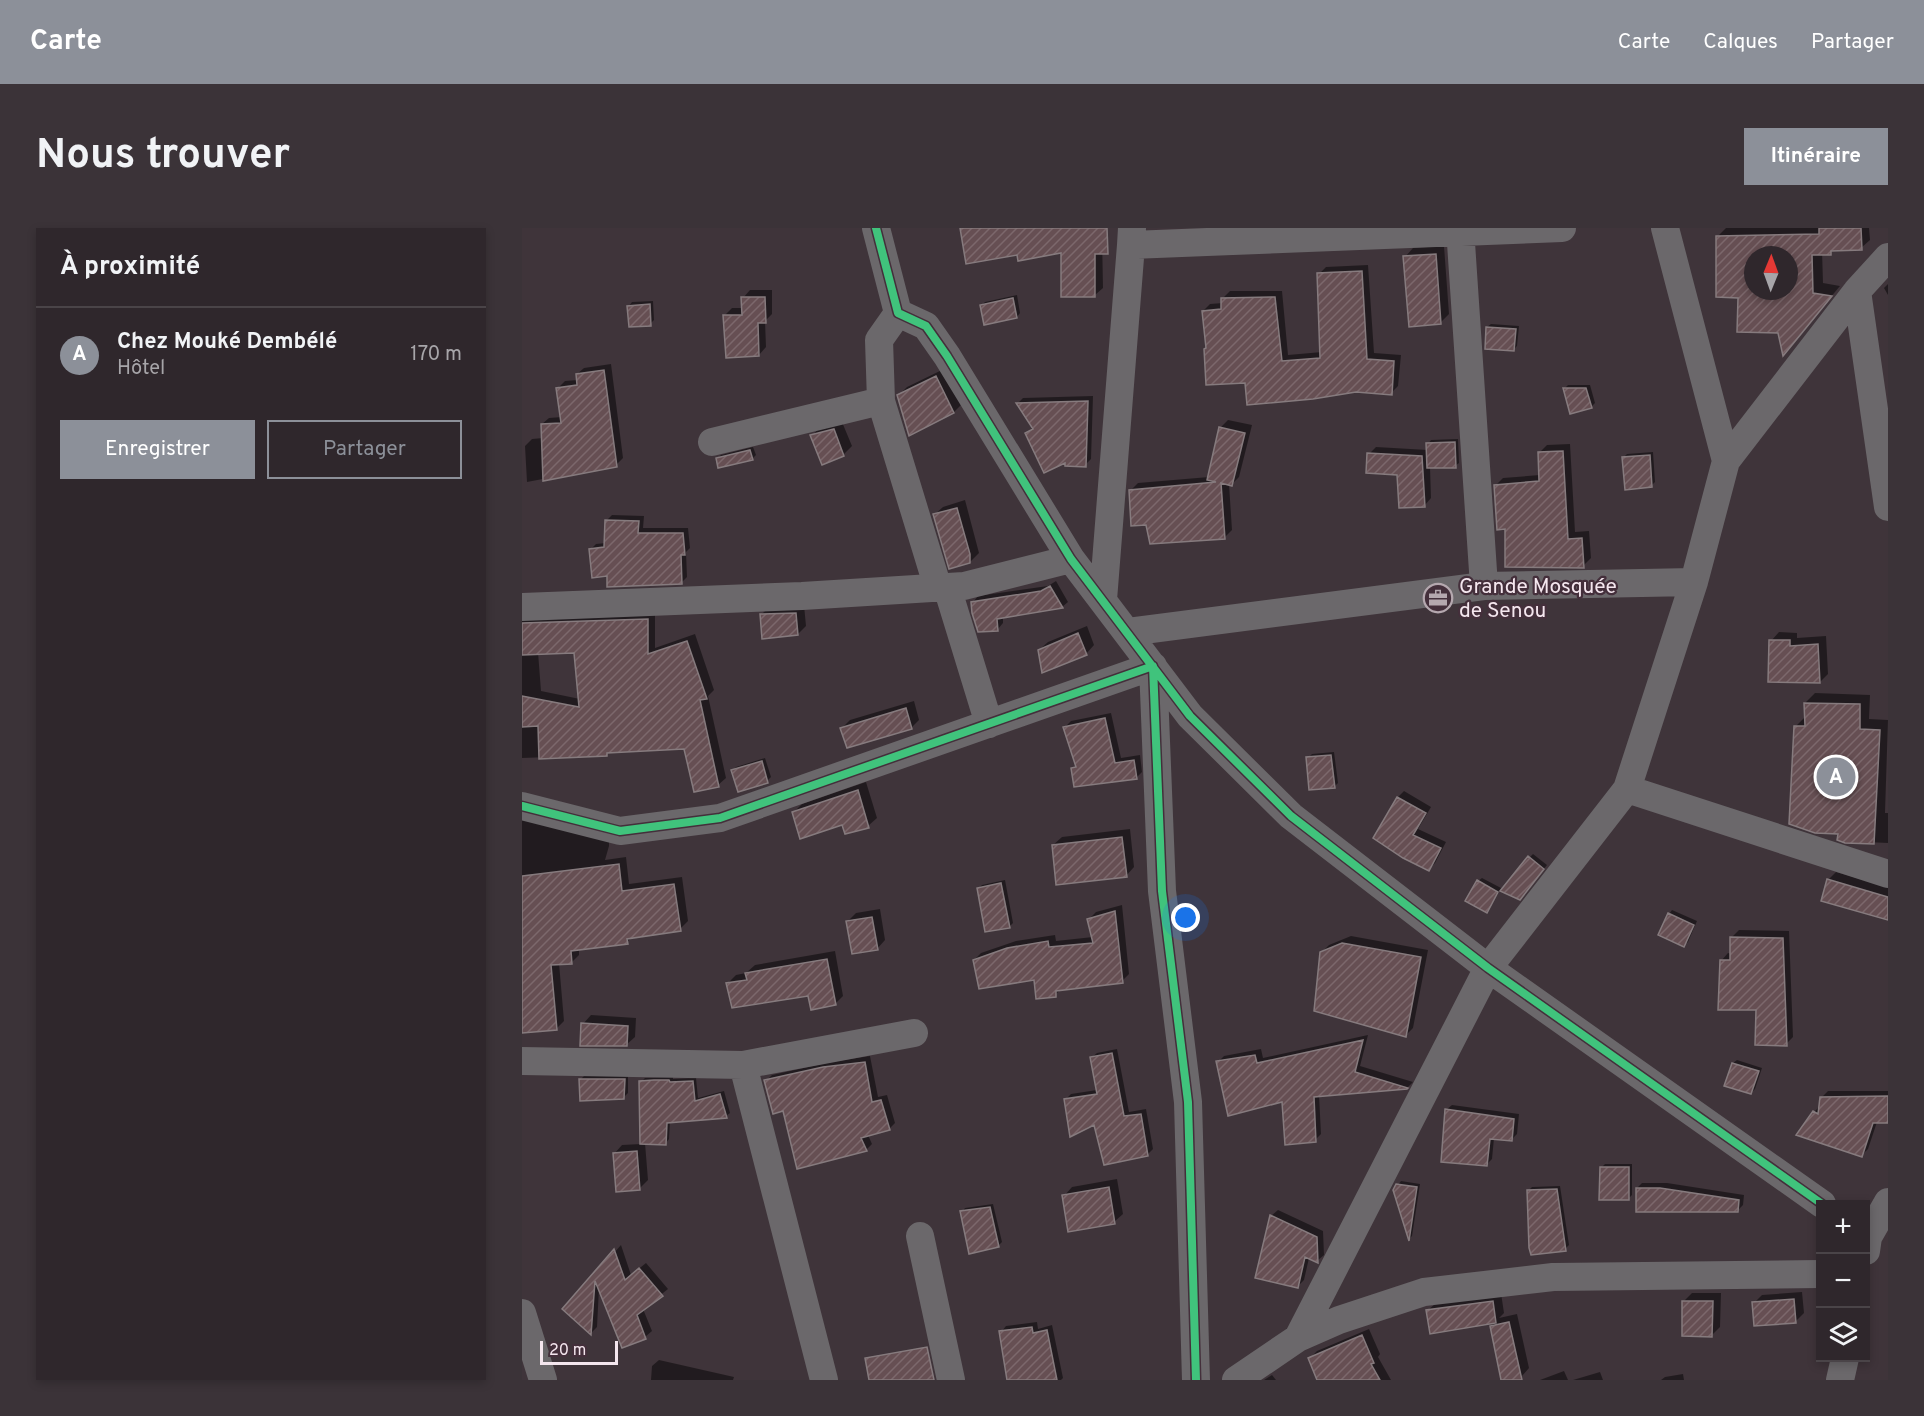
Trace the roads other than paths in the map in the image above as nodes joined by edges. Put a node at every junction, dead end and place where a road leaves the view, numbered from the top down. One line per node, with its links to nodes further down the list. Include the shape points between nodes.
1 (876, 228): 8 (street)
2 (1562, 228): 4 (street)
3 (1665, 228): 11 (street)
4 (1460, 230): 5 (street); 15 (street)
5 (1132, 236): 17 (street)
6 (1888, 257): 7 (street)
7 (1857, 291): 11 (street); 12 (street)
8 (898, 313): 9 (street, via 879,340); 13 (street, via 926,326 948,356)
9 (881, 401): 10 (street); 16 (street)
10 (712, 442)
11 (1726, 461): 14 (street)
12 (1888, 507)
13 (1071, 559): 16 (street, via 964,586); 17 (street)
14 (1694, 582): 15 (street); 22 (street)
15 (1484, 586): 19 (street)
16 (943, 587): 18 (street); 21 (street)
17 (1103, 600): 19 (street)
18 (522, 607)
19 (1128, 632): 20 (street)
20 (1154, 666): 21 (street); 25 (street, via 1190,716 1291,816); 40 (street, via 1162,891 1188,1102)
21 (989, 724): 23 (street, via 720,818 620,831)
22 (1627, 789): 24 (street); 25 (street)
23 (522, 806)
24 (1888, 874)
25 (1488, 968): 29 (street); 35 (street)
26 (914, 1033): 28 (street)
27 (522, 1061): 28 (street)
28 (743, 1065): 38 (street)
29 (1816, 1200)
30 (1888, 1202): 32 (street)
31 (920, 1236): 39 (street)
32 (1871, 1241)
33 (1816, 1274): 35 (street, via 1553,1277 1424,1292)
34 (522, 1313): 37 (street)
35 (1298, 1338): 41 (street)
36 (1844, 1362): 42 (street)
37 (543, 1380)
38 (824, 1380)
39 (951, 1380)
40 (1196, 1380)
41 (1236, 1380)
42 (1840, 1380)

